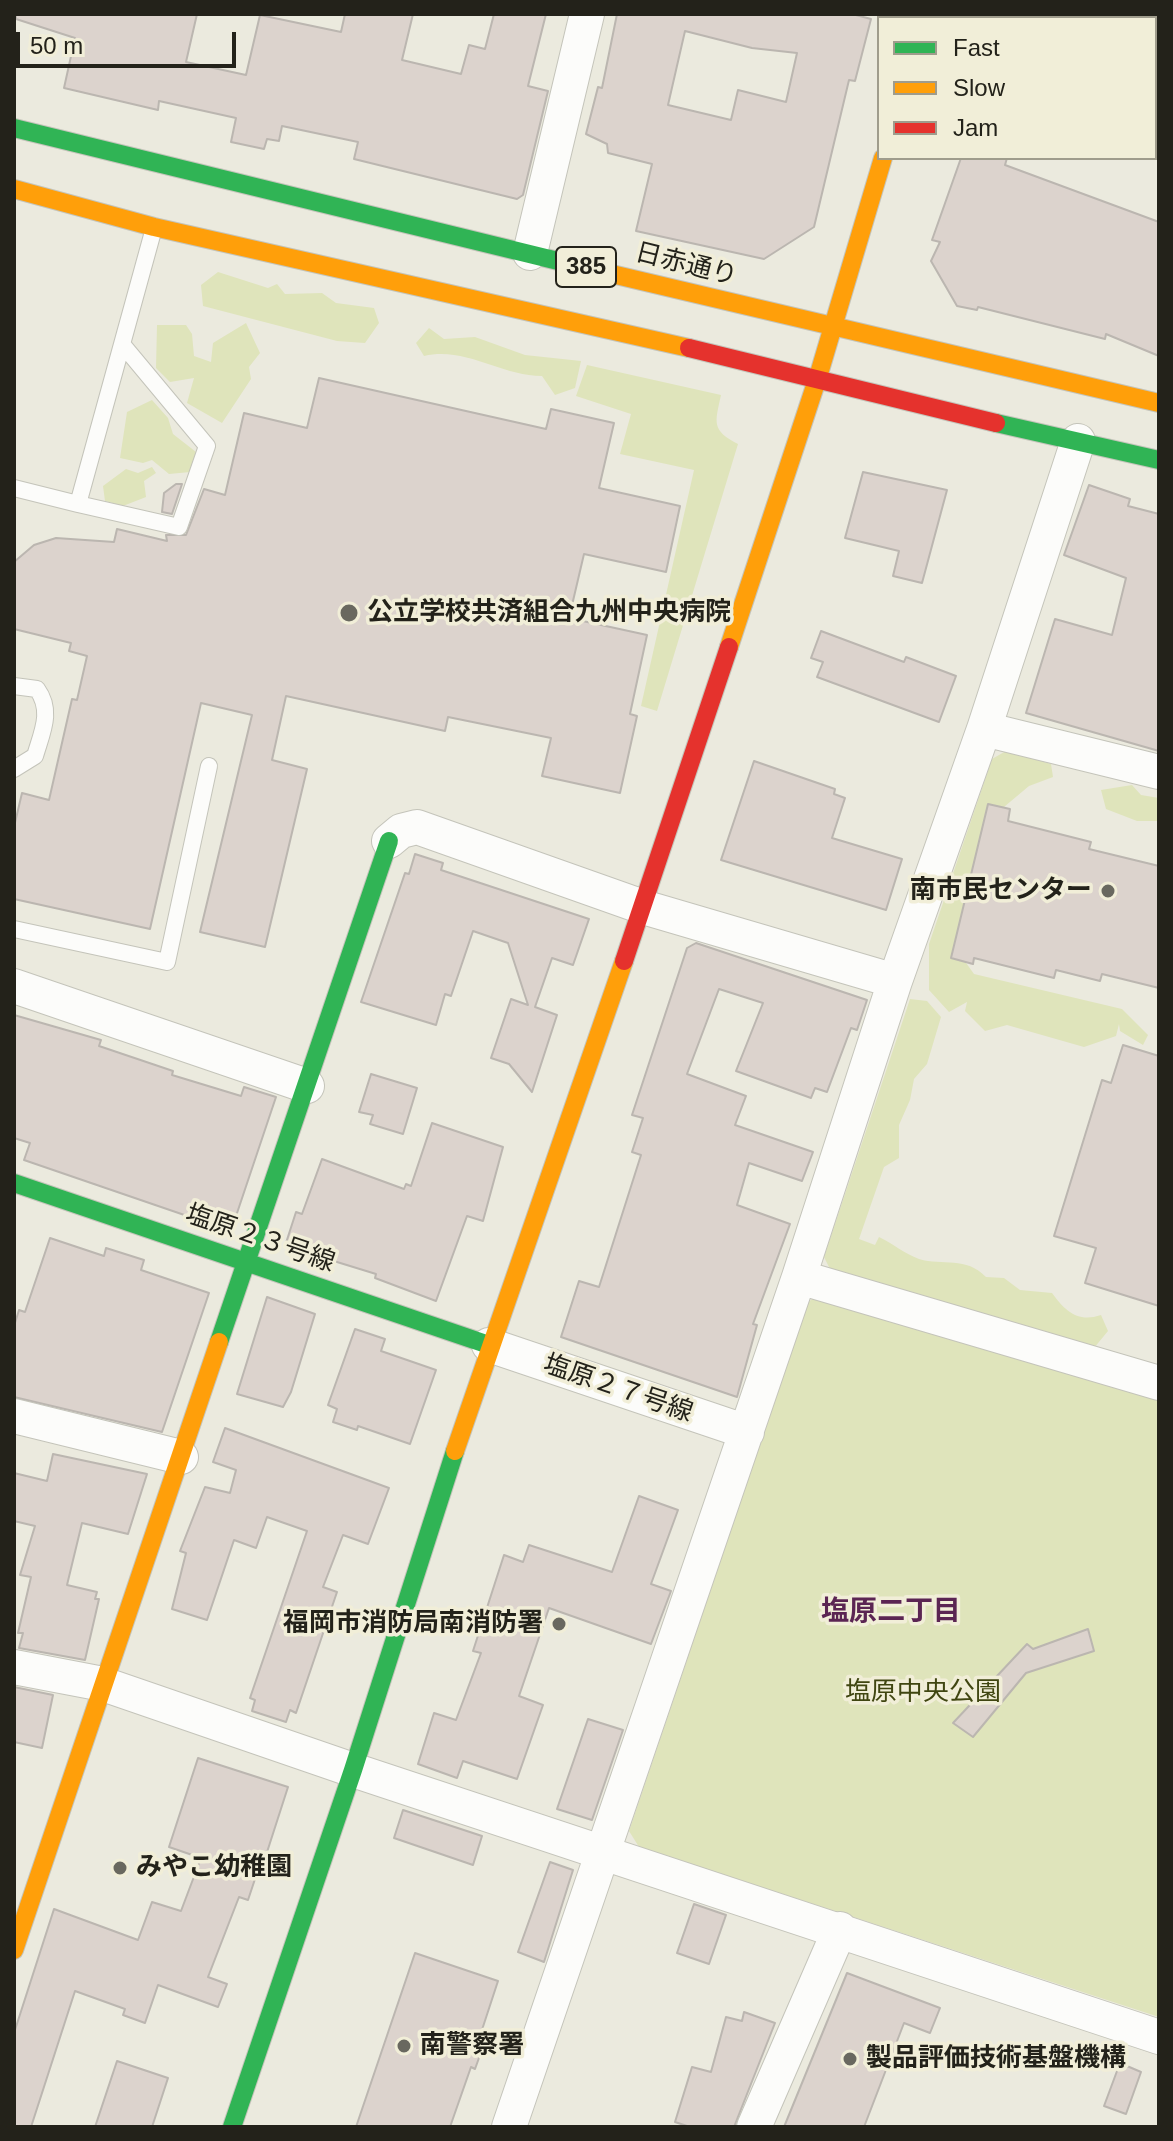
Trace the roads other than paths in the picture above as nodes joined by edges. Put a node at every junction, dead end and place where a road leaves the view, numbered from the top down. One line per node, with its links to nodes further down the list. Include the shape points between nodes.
1 (587, 14): 6 (street)
2 (14, 128): 6 (main road, 日赤通り / 385)
3 (882, 160): 7 (main road)
4 (14, 189): 5 (main road, 385)
5 (154, 227): 8 (lane); 9 (main road, 385)
6 (530, 253): 7 (main road, 日赤通り / 385)
7 (832, 327): 9 (main road); 10 (main road, 日赤通り / 385)
8 (122, 344): 14 (lane); 14 (lane, via 207,446 179,527)
9 (818, 377): 11 (main road, 385, via 906,403); 21 (main road)
10 (1159, 403)
11 (1078, 441): 12 (main road, 385); 16 (street)
12 (1159, 460)
13 (14, 488): 14 (lane)
14 (78, 504)
15 (14, 686): 18 (lane, via 37,689 47,714 35,756)
16 (984, 729): 19 (street); 23 (street)
17 (209, 766): 22 (lane, via 167,962)
18 (14, 769)
19 (1159, 772)
20 (389, 841): 21 (street, via 417,827); 25 (main road)
21 (643, 907): 23 (street); 29 (main road)
22 (14, 929)
23 (895, 981): 28 (street)
24 (14, 986): 25 (street)
25 (307, 1086): 27 (main road)
26 (14, 1183): 27 (main road, 塩原２３号線)
27 (246, 1262): 29 (main road, 塩原２３号線); 33 (main road)
28 (799, 1277): 30 (street); 32 (street)
29 (489, 1345): 32 (street, 塩原２７号線); 36 (main road)
30 (1159, 1383)
31 (14, 1416): 33 (street)
32 (747, 1432): 37 (street)
33 (181, 1457): 35 (main road)
34 (14, 1667): 35 (street)
35 (103, 1684): 36 (street); 38 (main road)
36 (353, 1770): 37 (street); 42 (main road)
37 (604, 1851): 39 (street); 43 (street)
38 (20, 1912): 40 (main road)
39 (840, 1929): 41 (street); 44 (street)
40 (14, 1950)
41 (1159, 2037)
42 (232, 2127)
43 (509, 2127)
44 (754, 2127)

